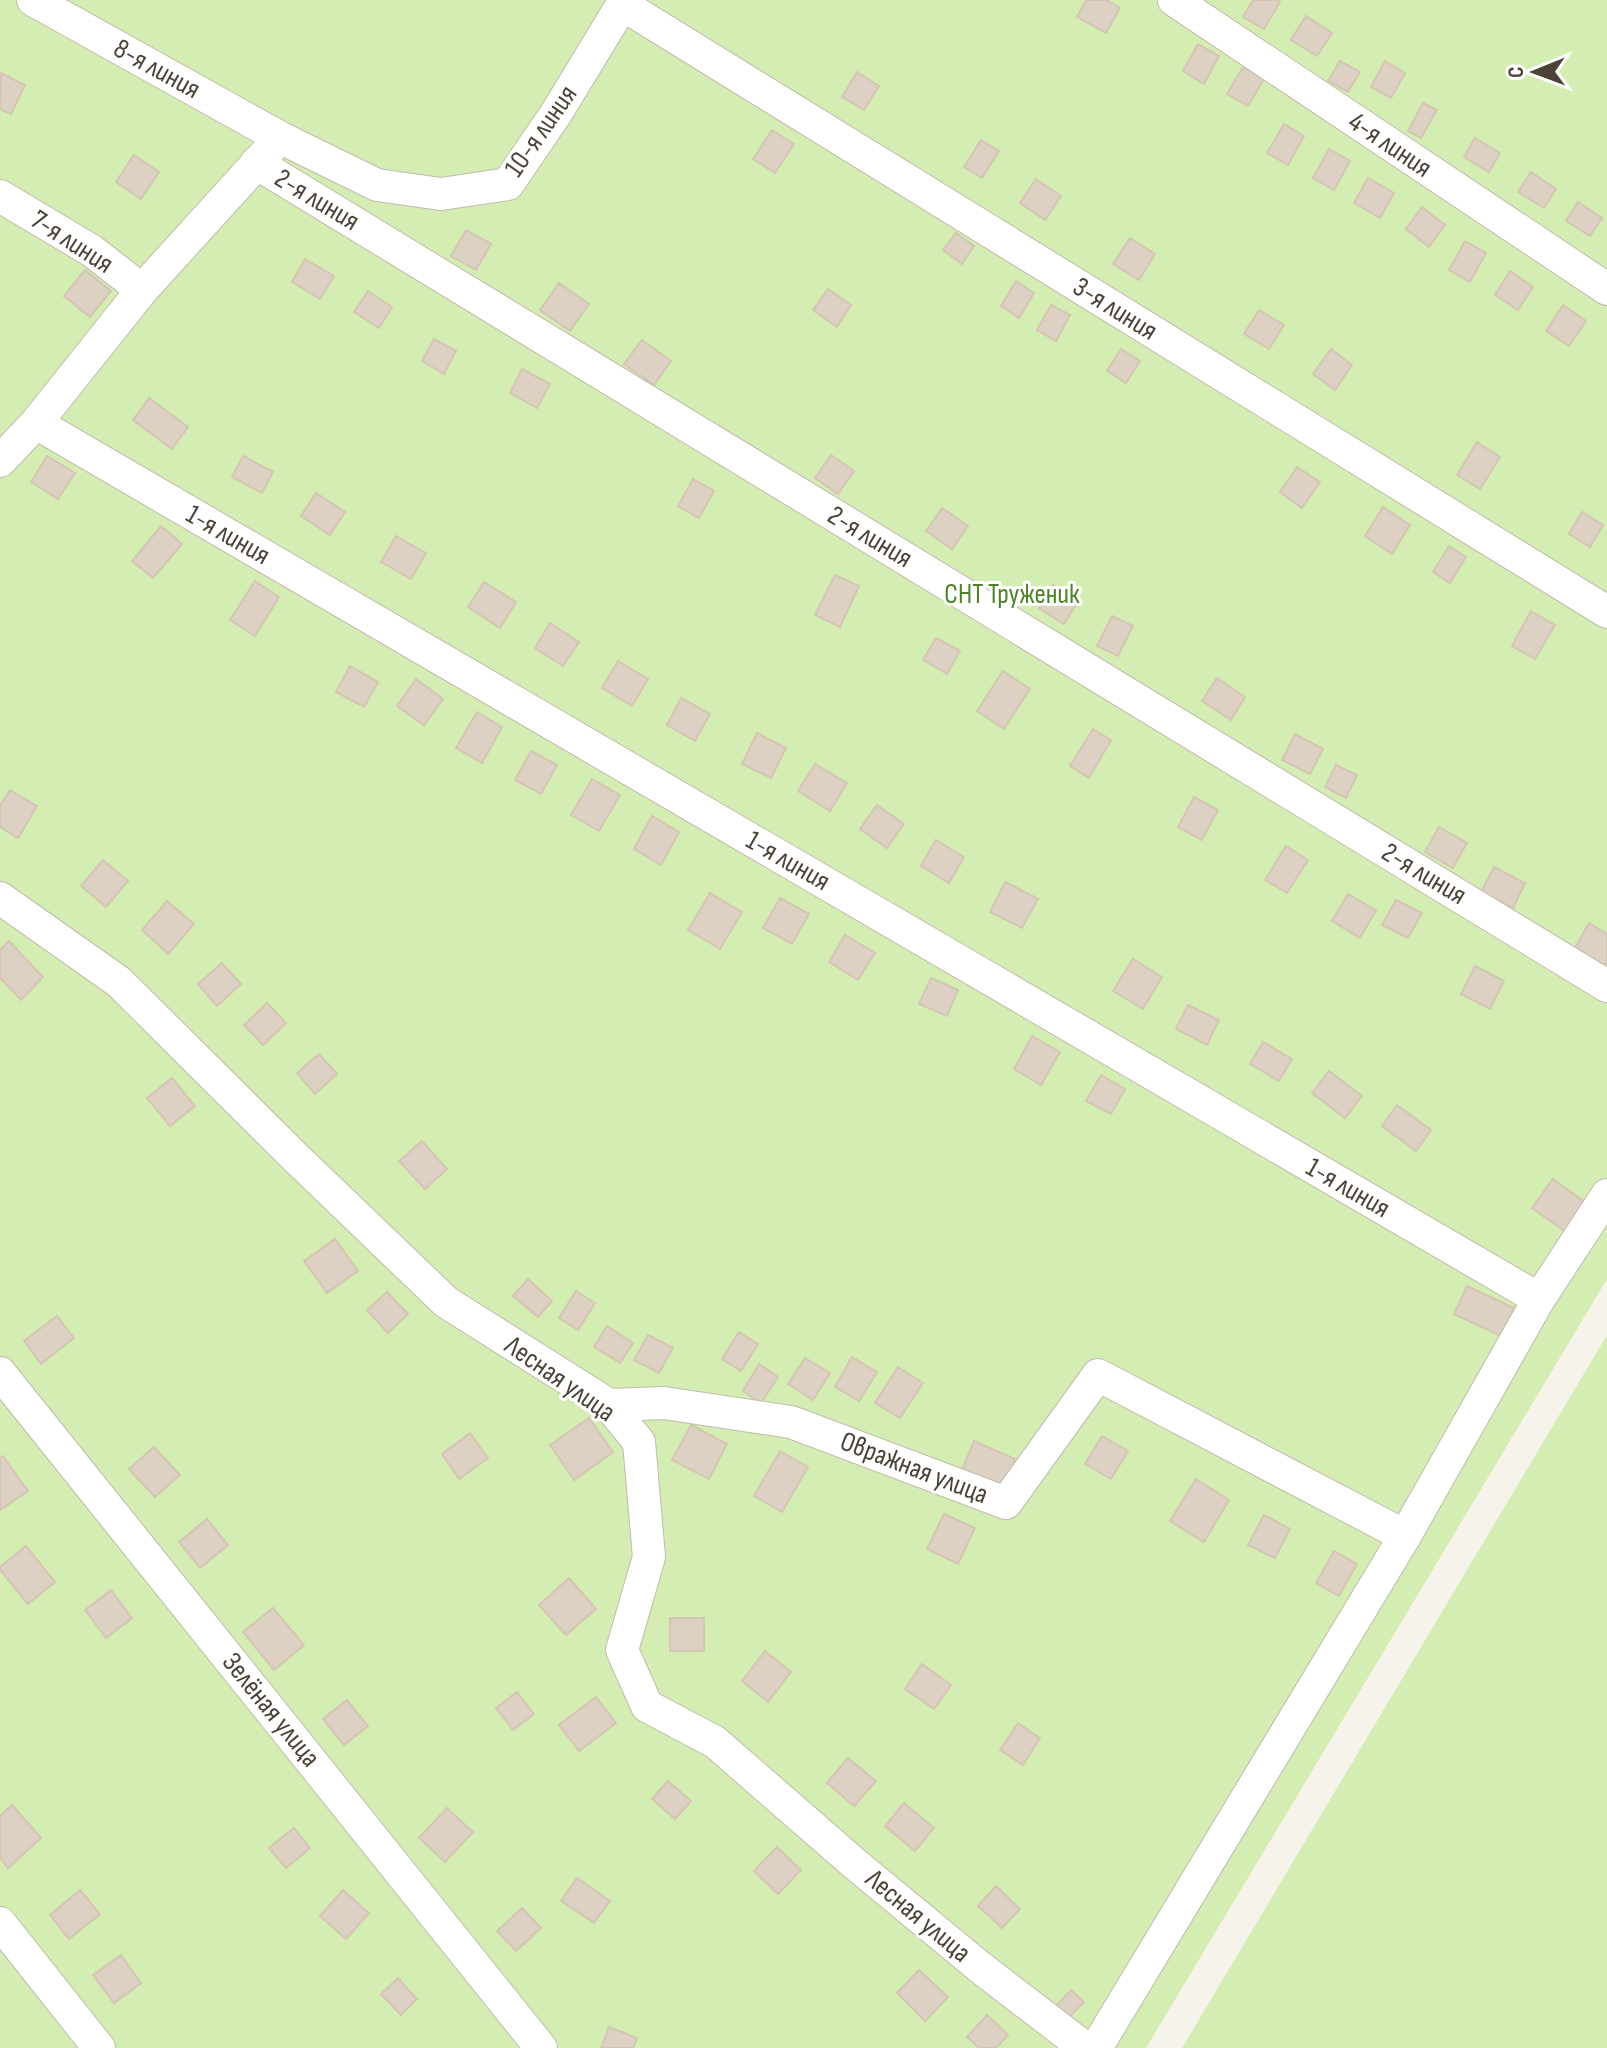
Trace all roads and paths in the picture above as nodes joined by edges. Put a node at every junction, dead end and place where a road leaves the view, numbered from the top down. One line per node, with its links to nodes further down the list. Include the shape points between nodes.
1 (33, 0): 4 (street, 8-я линия)
2 (1174, 0): 7 (street, 4-я линия)
3 (624, 2): 4 (street, 10-я линия, via 508,184 441,194 377,185); 11 (street, 3-я линия)
4 (281, 138): 5 (street)
5 (256, 163): 8 (street); 13 (street, 2-я линия)
6 (0, 196): 8 (street, 7-я линия, via 92,251)
7 (1607, 289)
8 (142, 290): 9 (street)
9 (36, 423): 10 (street); 15 (street, 1-я линия)
10 (0, 461)
11 (1607, 612)
12 (0, 898): 17 (street, Лесная улица, via 119,982 446,1302)
13 (1607, 986)
14 (1607, 1195): 15 (street)
15 (1539, 1299): 18 (street)
16 (0, 1373): 21 (street, Зелёная улица)
17 (609, 1405): 18 (street, Овражная улица, via 664,1403 791,1422 1006,1503 1098,1375); 22 (street, Лесная улица, via 639,1442 649,1557 622,1650 647,1706 715,1742 855,1864)
18 (1405, 1536): 23 (street)
19 (0, 1923): 20 (street)
20 (99, 2048)
21 (541, 2048)
22 (1085, 2048)
23 (1096, 2048)

